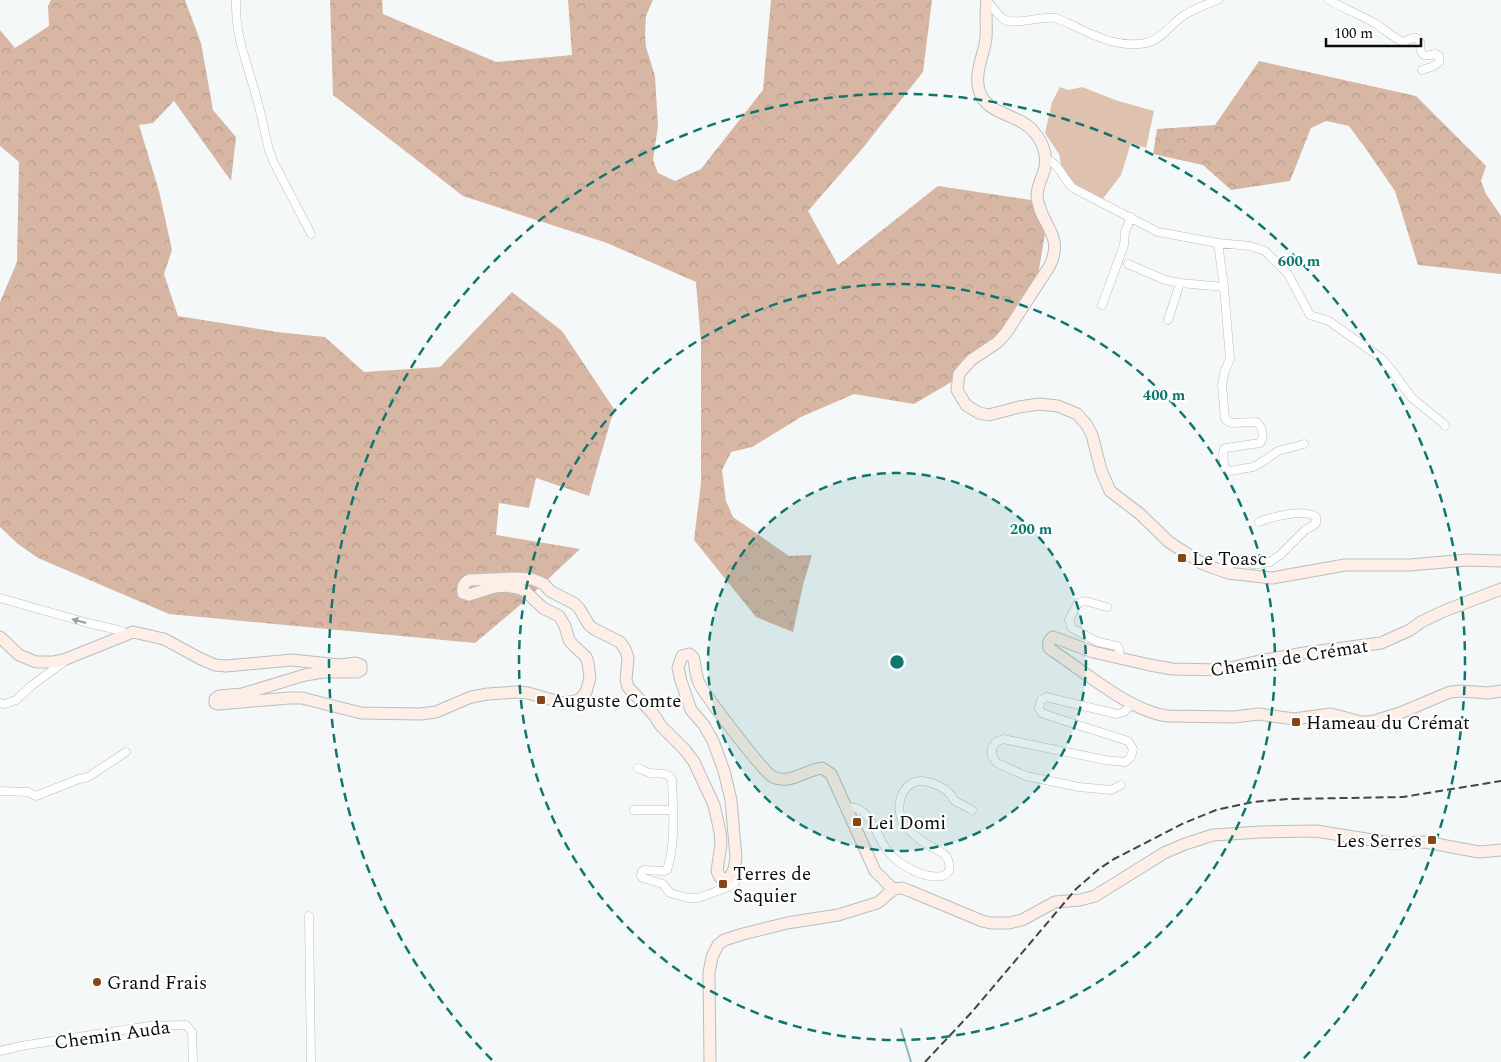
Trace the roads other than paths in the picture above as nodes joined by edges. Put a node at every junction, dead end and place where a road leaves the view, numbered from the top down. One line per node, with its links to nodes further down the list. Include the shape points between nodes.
1 (236, 0): 8 (street, via 241,47 269,150)
2 (987, 0): 3 (street, via 1008,21 1054,18 1104,40 1128,45 1157,38 1183,15); 6 (street, via 986,38 978,90 991,108 1033,130)
3 (1218, 0)
4 (1329, 0): 5 (street, via 1375,23 1398,41 1417,38 1423,55 1439,56 1439,62)
5 (1422, 70)
6 (1046, 159): 7 (street, via 1057,167 1073,188); 19 (street, via 1037,193 1053,235 1052,261 998,342 964,367 959,374 957,390 972,410 989,415 1039,404 1058,406 1077,414 1092,435 1110,491 1181,551 1208,567)
7 (1130, 217): 9 (street, via 1158,232); 13 (street, via 1124,245)
8 (311, 234)
9 (1218, 243): 12 (street); 15 (street, via 1265,251 1288,274 1310,315 1329,321 1381,358 1412,398)
10 (1128, 264): 11 (street)
11 (1180, 283): 12 (street); 14 (street)
12 (1224, 287): 16 (street, via 1230,359 1222,385 1225,418 1231,423 1257,422 1263,436 1260,443 1224,449 1225,468 1253,466 1278,451)
13 (1102, 305)
14 (1168, 320)
15 (1445, 426)
16 (1304, 444)
17 (1259, 522): 19 (street, via 1283,515 1312,514 1316,517 1314,525 1276,559 1252,564 1233,558)
18 (1501, 561): 19 (street, via 1345,565 1278,577)
19 (1228, 573)
20 (1501, 589): 25 (street, Chemin de Crémat, via 1444,611 1373,645 1304,653 1212,671 1172,669)
21 (0, 598): 23 (street, one-way to 21)
22 (1107, 607): 25 (street, via 1085,601 1078,603 1070,624 1093,640 1117,646)
23 (125, 634): 26 (street); 39 (street, via 137,632 159,637 215,665 292,660 338,665 356,663 362,667 357,672 297,676 242,694 219,696 214,699 218,704 302,698 361,713 420,714 436,712 471,697 488,694 516,692 558,702 582,698 588,687 590,670 586,657 569,640 559,616 518,588 494,587 469,595 462,590 470,580 532,579 575,604 589,625 620,642 625,649 628,687 694,762 714,805 718,822 721,844 717,872 725,878)
24 (0, 637): 26 (street, via 19,655 36,662)
25 (1120, 658): 29 (street, Chemin de Crémat, via 1054,637 1048,643 1052,651)
26 (66, 659): 28 (street, via 16,700)
27 (1501, 691): 29 (street, Chemin de Crémat, via 1450,692 1400,713 1366,722 1327,714 1294,719 1259,714 1168,716)
28 (0, 703)
29 (1132, 704): 32 (street, via 1117,714 1046,697 1040,700 1039,708 1052,718 1128,741 1133,749 1126,762 1003,738 992,748 992,756 997,763 1026,776 1079,787 1111,790)
30 (126, 752): 33 (street, via 88,777 36,796 28,792)
31 (638, 768): 36 (street, via 670,777)
32 (1121, 785)
33 (0, 791)
34 (846, 807): 37 (street, via 865,813 883,844 901,864 926,875 938,876 948,871 948,860 906,828 900,816 901,794 914,782 929,782); 39 (street, via 831,774 824,769 785,779 768,774 699,683 693,657 688,654 682,656 678,668 681,682 691,710 713,741 731,800 736,858); 40 (street, via 868,860)
35 (634, 810): 36 (street)
36 (673, 810): 39 (street, via 667,870 644,870 641,876 663,884 670,893 698,898 731,886 736,880)
37 (972, 810)
38 (1501, 850): 40 (street, via 1479,852 1437,844 1391,843 1316,831 1213,835 1164,853 1095,896 1055,902 1022,920 997,924 982,921 902,888)
39 (732, 874)
40 (890, 889): 45 (street, via 881,901 850,912 761,929 724,940 718,945 709,973)
41 (309, 916): 44 (street)
42 (0, 1051): 43 (street, Chemin Auda, via 176,1024 186,1025 192,1032)
43 (194, 1062)
44 (311, 1062)
45 (710, 1062)

